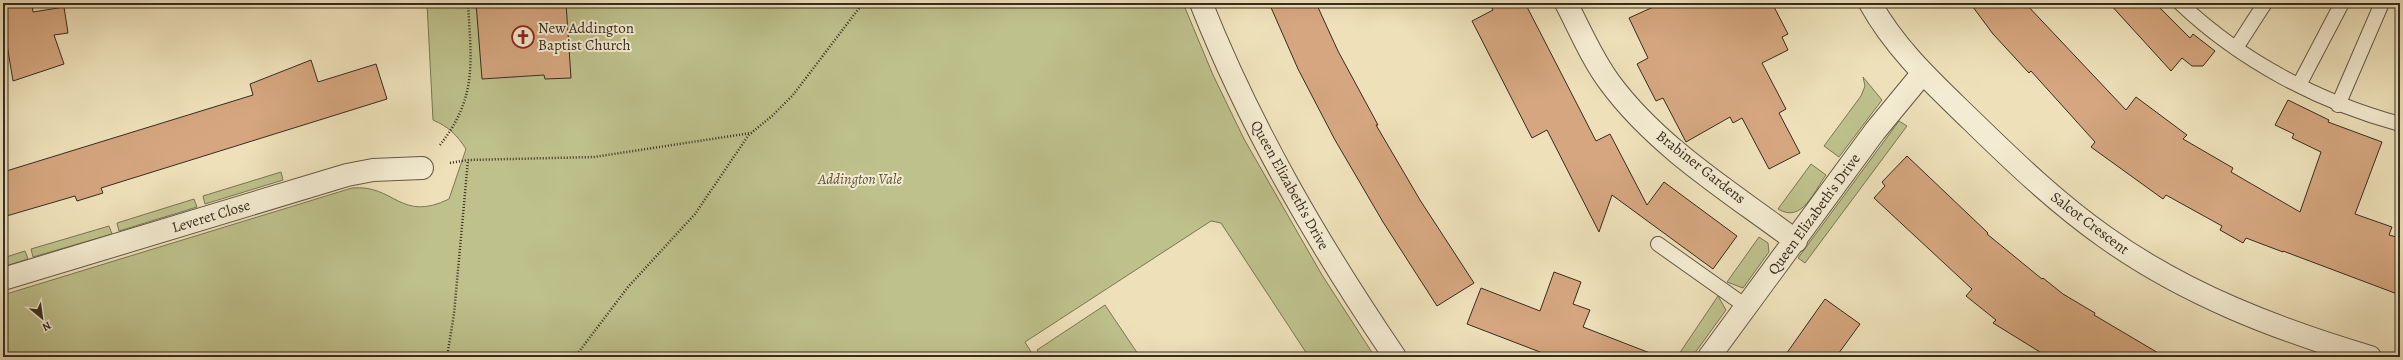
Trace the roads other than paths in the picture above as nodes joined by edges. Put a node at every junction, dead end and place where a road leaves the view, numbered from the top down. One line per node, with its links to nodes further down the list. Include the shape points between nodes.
1 (1200, 3): 18 (street, Queen Elizabeth's Drive, via 1239,91 1282,175)
2 (1566, 3): 14 (street, Brabiner Gardens, via 1606,77 1629,106 1680,154)
3 (1870, 3): 9 (street, Salcot Crescent, via 1889,34)
4 (2180, 3): 8 (lane)
5 (2264, 3): 8 (lane)
6 (2342, 3): 10 (lane)
7 (2382, 3): 11 (lane)
8 (2236, 48): 10 (lane)
9 (1922, 74): 14 (street, Queen Elizabeth's Drive, via 1895,105); 20 (street, Salcot Crescent, via 2042,187 2131,255 2184,286 2249,316)
10 (2299, 85): 11 (lane)
11 (2338, 105): 12 (lane)
12 (2400, 124)
13 (422, 168): 16 (street, Leveret Close, via 374,170 347,175)
14 (1796, 240): 17 (street, Queen Elizabeth's Drive)
15 (1658, 244): 17 (lane)
16 (3, 279)
17 (1746, 307): 19 (street, Queen Elizabeth's Drive)
18 (1395, 357)
19 (1709, 357)
20 (2370, 357)

